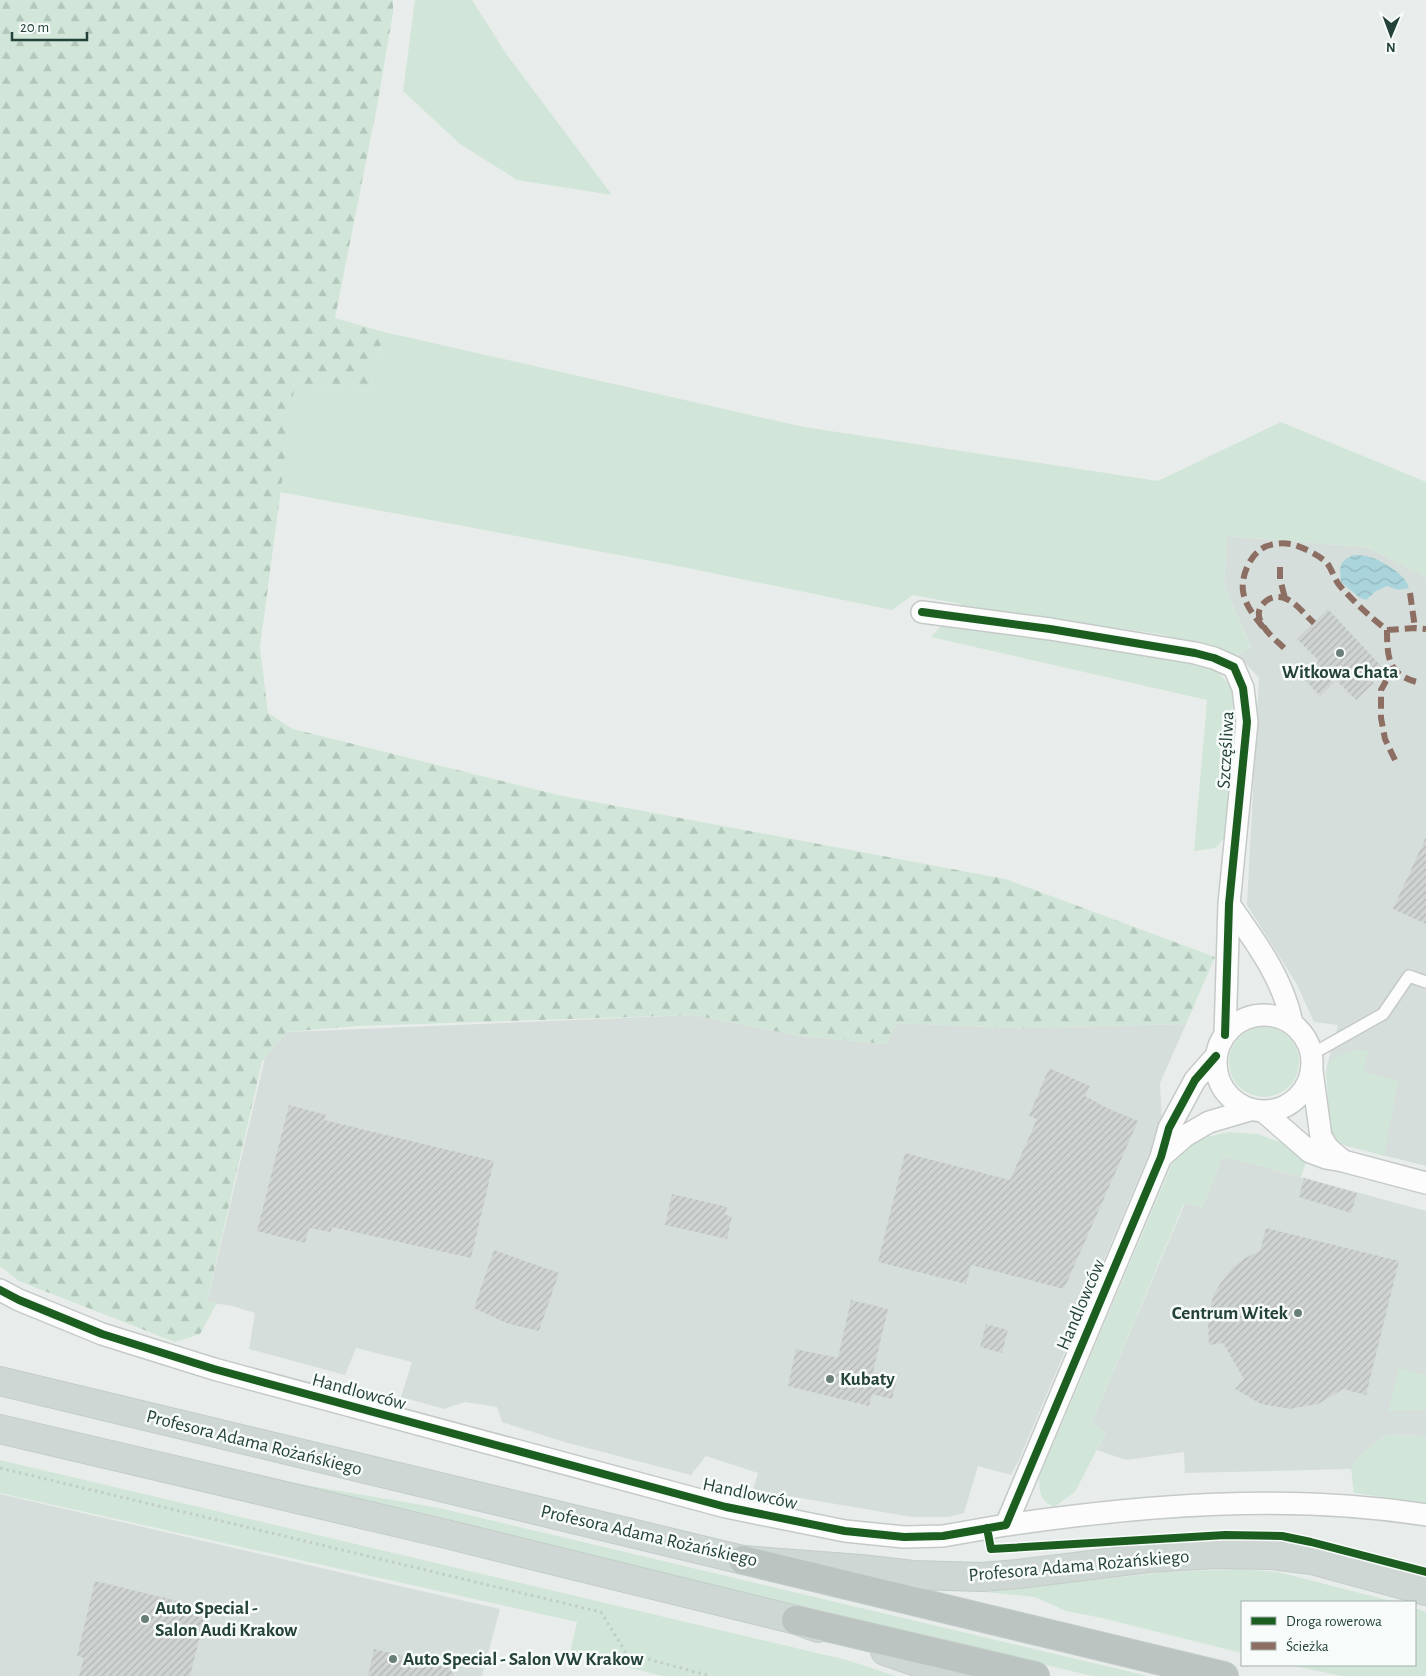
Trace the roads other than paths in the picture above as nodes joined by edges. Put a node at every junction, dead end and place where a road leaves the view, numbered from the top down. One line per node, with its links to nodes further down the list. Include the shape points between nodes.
1 (922, 612): 2 (street, Szczęśliwa, via 1196,653 1234,667 1243,688 1247,722)
2 (1229, 904): 4 (street, via 1252,935 1280,983); 5 (street, Szczęśliwa)
3 (1426, 982): 7 (lane, via 1409,976 1383,1014)
4 (1292, 1023): 5 (street, via 1279,1016 1264,1014 1235,1024); 7 (street, via 1308,1042)
5 (1225, 1035): 6 (street)
6 (1216, 1056): 8 (street, via 1218,1078 1224,1091 1235,1102); 9 (street, Handlowców, via 1195,1080 1169,1128)
7 (1312, 1063): 8 (street, via 1308,1084 1300,1096 1277,1110); 10 (street, via 1321,1137)
8 (1257, 1111): 9 (street, Handlowców, via 1209,1122 1185,1136); 10 (street, via 1310,1152)
9 (1161, 1157): 16 (street, Handlowców)
10 (1343, 1161): 11 (street)
11 (1426, 1183)
12 (0, 1290): 16 (street, Handlowców, via 102,1334 214,1369 726,1507 845,1530 904,1537 943,1536)
13 (0, 1381): 17 (main road, Profesora Adama Rożańskiego)
14 (0, 1429): 19 (main road)
15 (1426, 1515): 16 (street, via 1330,1504 1225,1504 1094,1512)
16 (1006, 1525)
17 (743, 1560): 18 (main road, Profesora Adama Rożańskiego, via 913,1575 982,1577 1149,1558 1270,1555 1312,1560); 22 (highway)
18 (1426, 1591)
19 (796, 1620): 20 (main road); 21 (highway)
20 (957, 1676)
21 (1034, 1676)
22 (1224, 1676)

